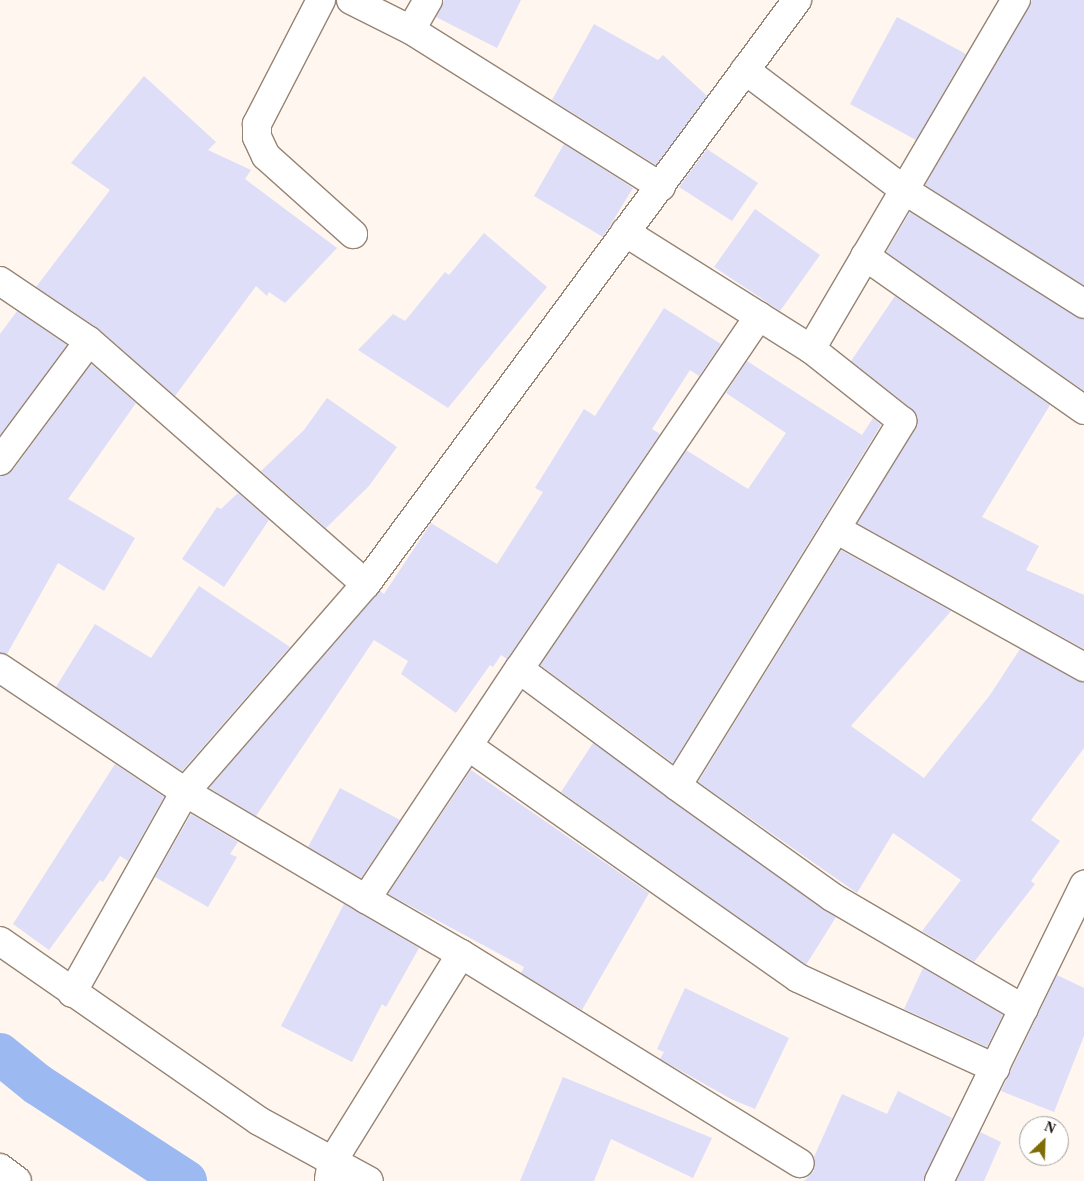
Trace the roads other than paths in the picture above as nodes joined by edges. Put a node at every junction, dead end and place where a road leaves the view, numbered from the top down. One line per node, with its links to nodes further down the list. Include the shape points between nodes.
1 (322, 0): 11 (street, via 257,124 257,137 266,156)
2 (351, 0): 6 (street)
3 (428, 0): 6 (street)
4 (797, 0): 7 (street)
5 (1016, 0): 9 (street)
6 (411, 30): 8 (street)
7 (745, 70): 8 (street); 9 (street)
8 (661, 187): 10 (street)
9 (904, 190): 12 (street); 14 (street)
10 (625, 232): 15 (street); 21 (street)
11 (353, 234)
12 (865, 256): 17 (street); 18 (street)
13 (0, 281): 16 (street)
14 (1084, 304)
15 (759, 316): 17 (street); 24 (street)
16 (89, 342): 19 (street); 21 (street)
17 (811, 349): 20 (street, via 902,421)
18 (1084, 410)
19 (0, 461)
20 (836, 529): 22 (street); 26 (street)
21 (366, 584): 27 (street)
22 (1084, 667)
23 (0, 668): 27 (street)
24 (519, 669): 25 (street); 26 (street)
25 (468, 746): 29 (street); 34 (street, via 798,978)
26 (677, 786): 33 (street, via 832,897)
27 (185, 792): 29 (street); 32 (street)
28 (1084, 885): 33 (street)
29 (366, 899): 31 (street)
30 (0, 941): 32 (street)
31 (461, 954): 35 (street); 37 (street)
32 (72, 993): 37 (street)
33 (1024, 1009): 34 (street)
34 (995, 1068): 40 (street)
35 (800, 1164)
36 (0, 1168): 38 (street)
37 (330, 1172): 39 (street)
38 (17, 1181)
39 (370, 1181)
40 (939, 1181)

